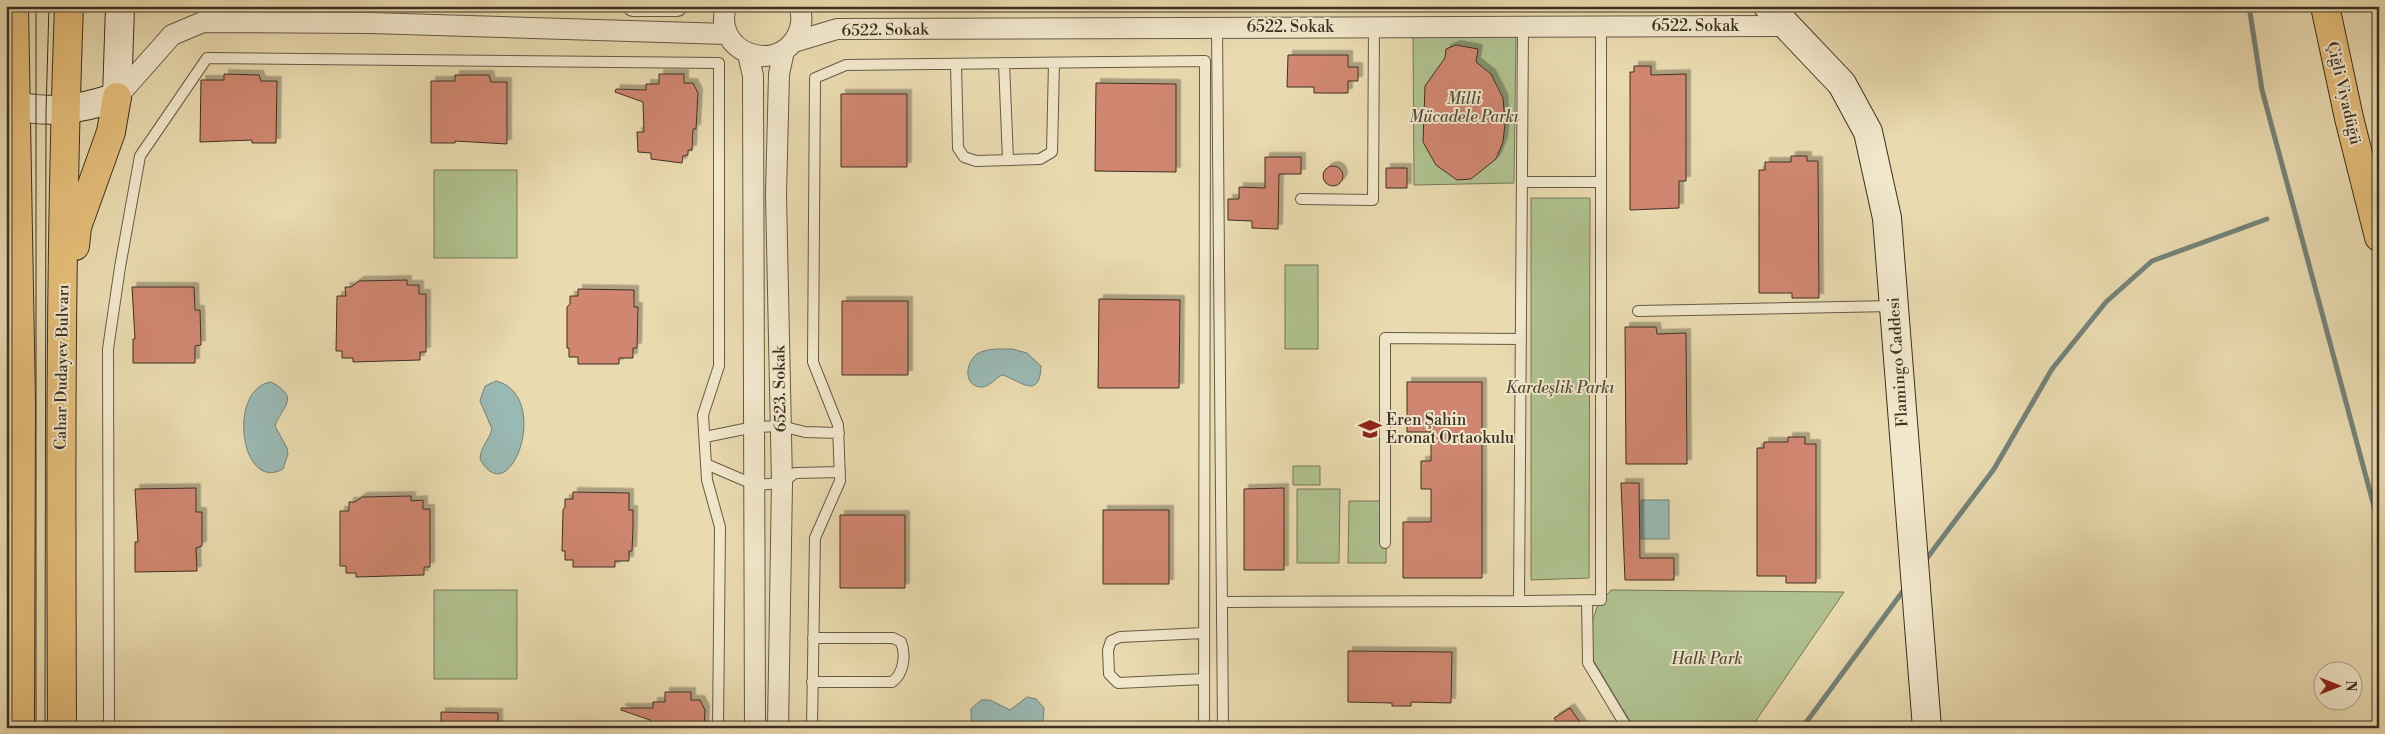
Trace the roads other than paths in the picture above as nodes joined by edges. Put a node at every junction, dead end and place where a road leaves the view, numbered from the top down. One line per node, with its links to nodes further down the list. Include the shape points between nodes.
1 (14, 6): 23 (main road)
2 (69, 6): 24 (main road, Cahar Dudayev Bulvarı)
3 (120, 6): 22 (street)
4 (633, 6): 5 (street)
5 (673, 6): 6 (street)
6 (678, 6)
7 (726, 6): 16 (street, via 724,23)
8 (799, 6): 17 (street, 6523. Sokak, via 802,23)
9 (1768, 6): 13 (street, Flamingo Caddesi)
10 (2325, 6): 29 (main road, Çiğli Viyadüğü)
11 (1523, 26): 12 (street, 6522. Sokak); 14 (street, 6522. Sokak); 26 (lane)
12 (1601, 26): 13 (street, 6522. Sokak); 27 (lane)
13 (1788, 26): 31 (street, Flamingo Caddesi, via 1842,84 1868,132 1887,218)
14 (1374, 27): 15 (street, 6522. Sokak); 28 (lane, via 1373,200)
15 (1217, 28): 17 (street, 6522. Sokak, via 837,29); 47 (lane)
16 (727, 34): 18 (street, via 739,49); 22 (street, via 369,23 203,22 172,35)
17 (789, 46): 18 (street, 6522. Sokak, via 766,57); 36 (street, 6523. Sokak, via 779,74 776,194)
18 (748, 54): 37 (street, 6523. Sokak, via 753,76)
19 (1004, 63): 20 (lane); 21 (lane); 25 (lane)
20 (1054, 63): 25 (lane, via 1052,152 1044,158); 48 (lane, via 1205,61)
21 (956, 64): 25 (lane, via 958,148 970,160); 38 (lane, via 846,65 815,78 813,362)
22 (117, 97): 24 (street); 34 (main road, via 111,132 77,227)
23 (11, 105): 24 (street, via 36,111); 35 (main road)
24 (65, 110): 34 (main road, Cahar Dudayev Bulvarı)
25 (1008, 160)
26 (1522, 182): 27 (lane); 33 (lane)
27 (1601, 182): 45 (lane, via 1601,600)
28 (1300, 199)
29 (2378, 235)
30 (6, 288): 35 (main road)
31 (1894, 306): 32 (lane); 62 (street, Flamingo Caddesi)
32 (1638, 311)
33 (1521, 339): 44 (lane, via 1385,338); 46 (lane)
34 (61, 402): 53 (main road, Cahar Dudayev Bulvarı)
35 (21, 403): 52 (main road)
36 (781, 426): 37 (lane); 38 (lane, via 805,432); 42 (street, 6523. Sokak)
37 (754, 427): 39 (lane); 43 (street, 6523. Sokak)
38 (839, 433): 41 (lane)
39 (705, 437): 40 (lane); 54 (lane, via 703,415 719,366 719,63 208,58 140,156 122,252 108,349)
40 (706, 464): 43 (lane); 55 (lane, via 720,527)
41 (840, 472): 42 (lane, via 795,473); 49 (lane, via 840,482 815,538)
42 (782, 483): 43 (lane); 57 (street, 6523. Sokak)
43 (755, 485): 56 (street, 6523. Sokak)
44 (1384, 543)
45 (1587, 600): 46 (lane); 61 (lane, via 1588,663)
46 (1519, 601): 47 (lane)
47 (1222, 602): 60 (lane)
48 (1204, 633): 50 (lane); 50 (lane, via 1120,637 1111,641 1108,650 1109,674 1118,683)
49 (813, 638): 51 (lane); 51 (lane, via 893,638 903,649 901,672 892,682)
50 (1204, 679): 59 (lane)
51 (812, 682): 58 (lane)
52 (20, 728)
53 (62, 728)
54 (109, 728)
55 (718, 728)
56 (755, 728)
57 (778, 728)
58 (812, 728)
59 (1204, 728)
60 (1223, 728)
61 (1626, 728)
62 (1927, 728)

